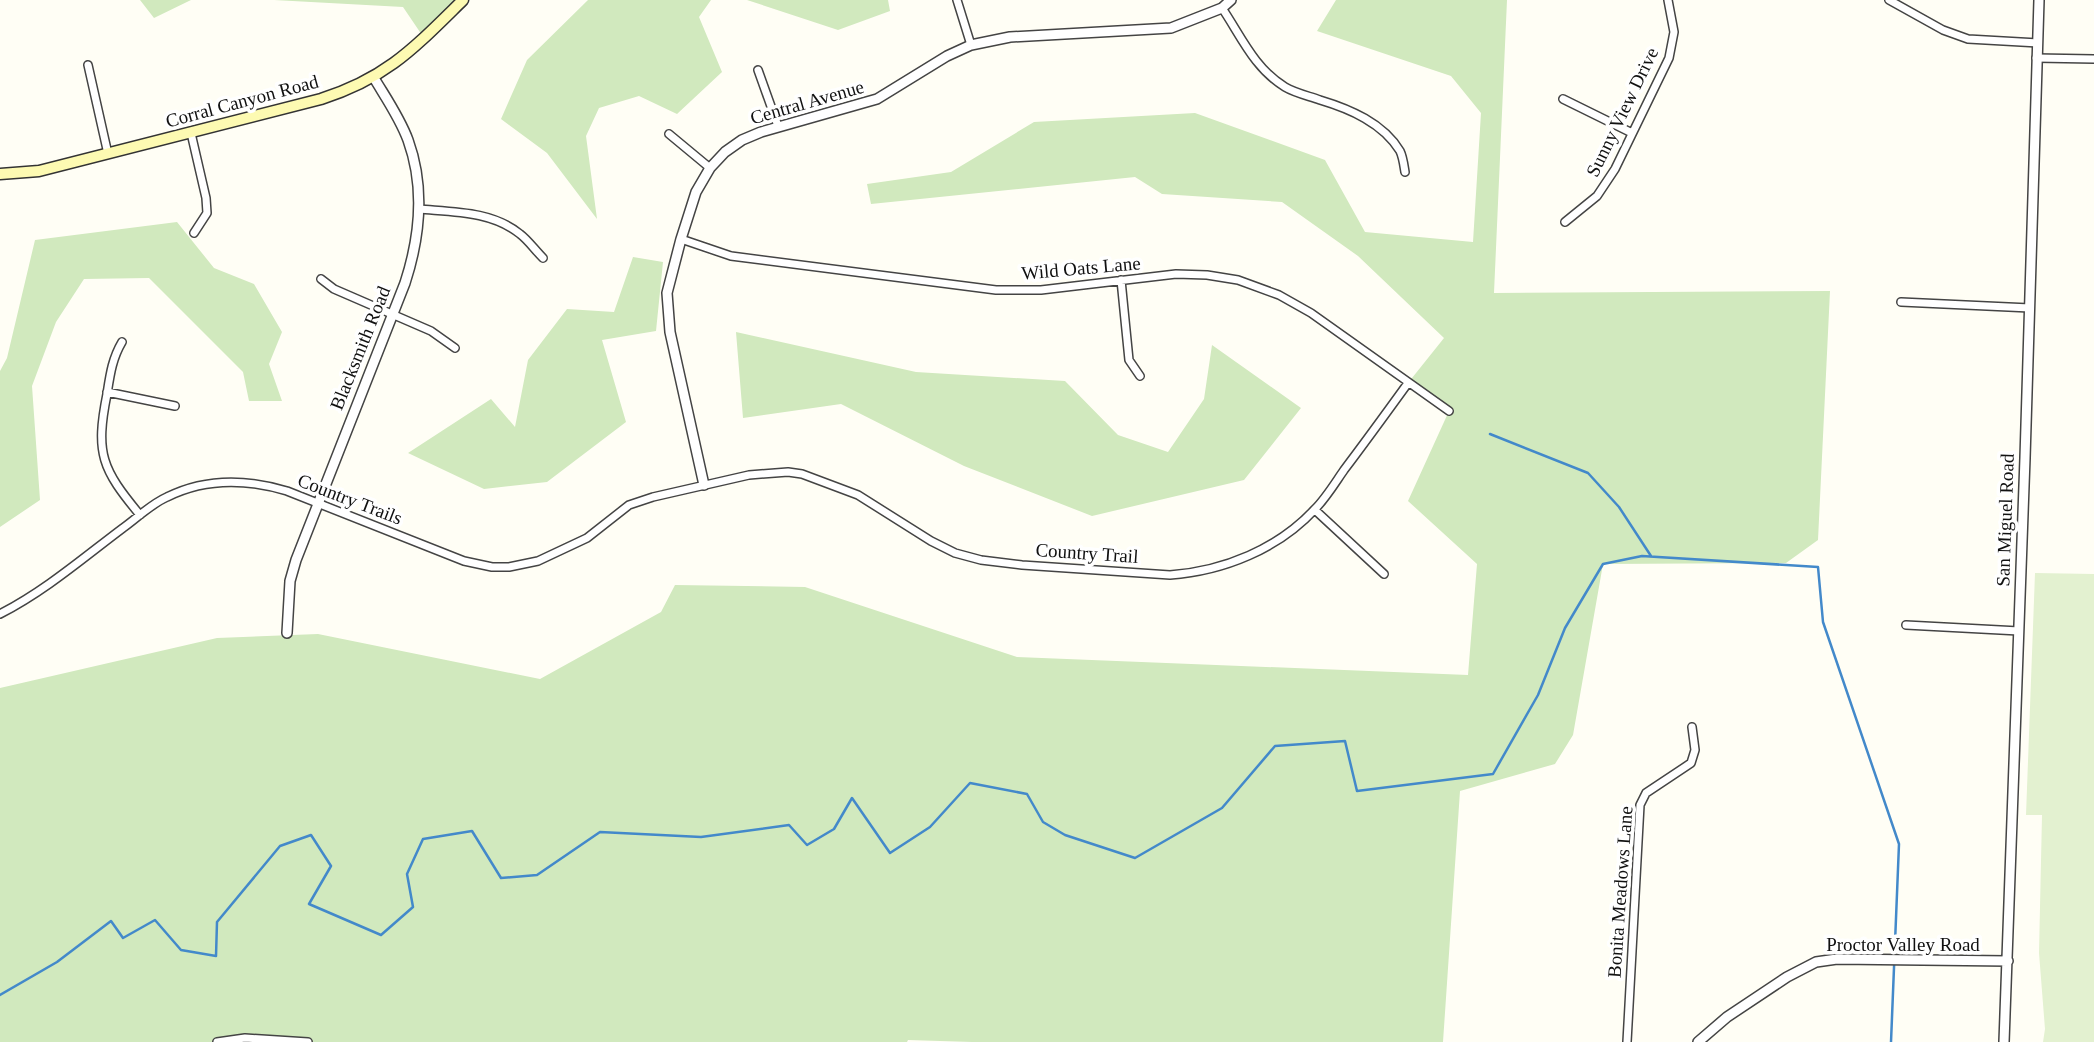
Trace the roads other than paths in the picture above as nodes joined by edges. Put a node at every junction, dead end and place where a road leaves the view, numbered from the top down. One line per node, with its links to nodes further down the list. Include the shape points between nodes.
1 (463, 0): 14 (main road, Corral Canyon Road)
2 (957, 0): 9 (street)
3 (1231, 0): 7 (street, Central Avenue)
4 (1668, 0): 18 (street, Sunny View Drive, via 1672,49)
5 (1889, 0): 8 (street, via 1968,39)
6 (2039, 0): 8 (street, San Miguel Road)
7 (1222, 8): 9 (street, Central Avenue, via 1171,28 1010,37); 22 (street, via 1265,72 1286,88 1342,106 1368,120 1401,152)
8 (2037, 43): 10 (street, San Miguel Road)
9 (971, 45): 16 (street, Central Avenue, via 877,99)
10 (2036, 58): 11 (street); 32 (street, San Miguel Road)
11 (2094, 59)
12 (88, 65): 20 (street)
13 (758, 70): 16 (street)
14 (374, 78): 17 (main road, Corral Canyon Road, via 321,99); 24 (street, Blacksmith Road, via 408,138)
15 (1563, 99): 18 (street)
16 (778, 126): 21 (street, Central Avenue, via 742,140)
17 (191, 133): 20 (main road, Corral Canyon Road); 26 (street, via 207,212)
18 (1632, 133): 25 (street, Sunny View Drive, via 1597,196)
19 (669, 134): 21 (street)
20 (108, 154): 23 (main road, Corral Canyon Road, via 39,171)
21 (710, 168): 27 (street, Central Avenue, via 696,192)
22 (1405, 172)
23 (0, 174)
24 (419, 209): 28 (street, via 493,219 519,233); 33 (street, Blacksmith Road, via 414,257)
25 (1565, 222)
26 (194, 233)
27 (681, 239): 30 (street, Wild Oats Lane, via 731,256 996,290 1041,290); 41 (street, Central Avenue, via 668,285 667,312)
28 (542, 258)
29 (321, 279): 33 (street)
30 (1121, 280): 36 (street, via 1129,360); 37 (street, Wild Oats Lane, via 1192,274 1253,285 1311,313)
31 (1901, 302): 32 (street)
32 (2030, 308): 48 (street, San Miguel Road)
33 (393, 314): 35 (street); 42 (street, Blacksmith Road)
34 (122, 342): 38 (street, via 113,359)
35 (455, 348)
36 (1140, 376)
37 (1408, 383): 40 (street, Wild Oats Lane); 43 (street, Country Trail)
38 (107, 392): 39 (street); 44 (street, via 100,437 104,459 116,485)
39 (175, 406)
40 (1449, 411)
41 (704, 485): 42 (street, Country Trails, via 629,505 587,538 538,561 509,567 464,561); 43 (street, Country Trail, via 749,475 802,474 859,495 955,553 1022,565 1170,575 1208,570 1244,558 1278,540)
42 (317, 504): 44 (street, Country Trails, via 274,487 217,483 170,495); 49 (street, Blacksmith Road, via 290,582)
43 (1315, 510): 45 (street)
44 (140, 515): 46 (street, Country Trails, via 27,600)
45 (1384, 574)
46 (0, 614)
47 (1906, 625): 48 (street)
48 (2019, 631): 51 (street, San Miguel Road)
49 (287, 633)
50 (1692, 727): 54 (street, Bonita Meadows Lane, via 1695,750 1691,763 1646,793 1640,805)
51 (2008, 961): 55 (street, Proctor Valley Road, via 1816,962 1727,1017); 56 (street, San Miguel Road)
52 (217, 1042): 53 (street, via 245,1038)
53 (308, 1042)
54 (1627, 1042)
55 (1698, 1042)
56 (2004, 1042)

